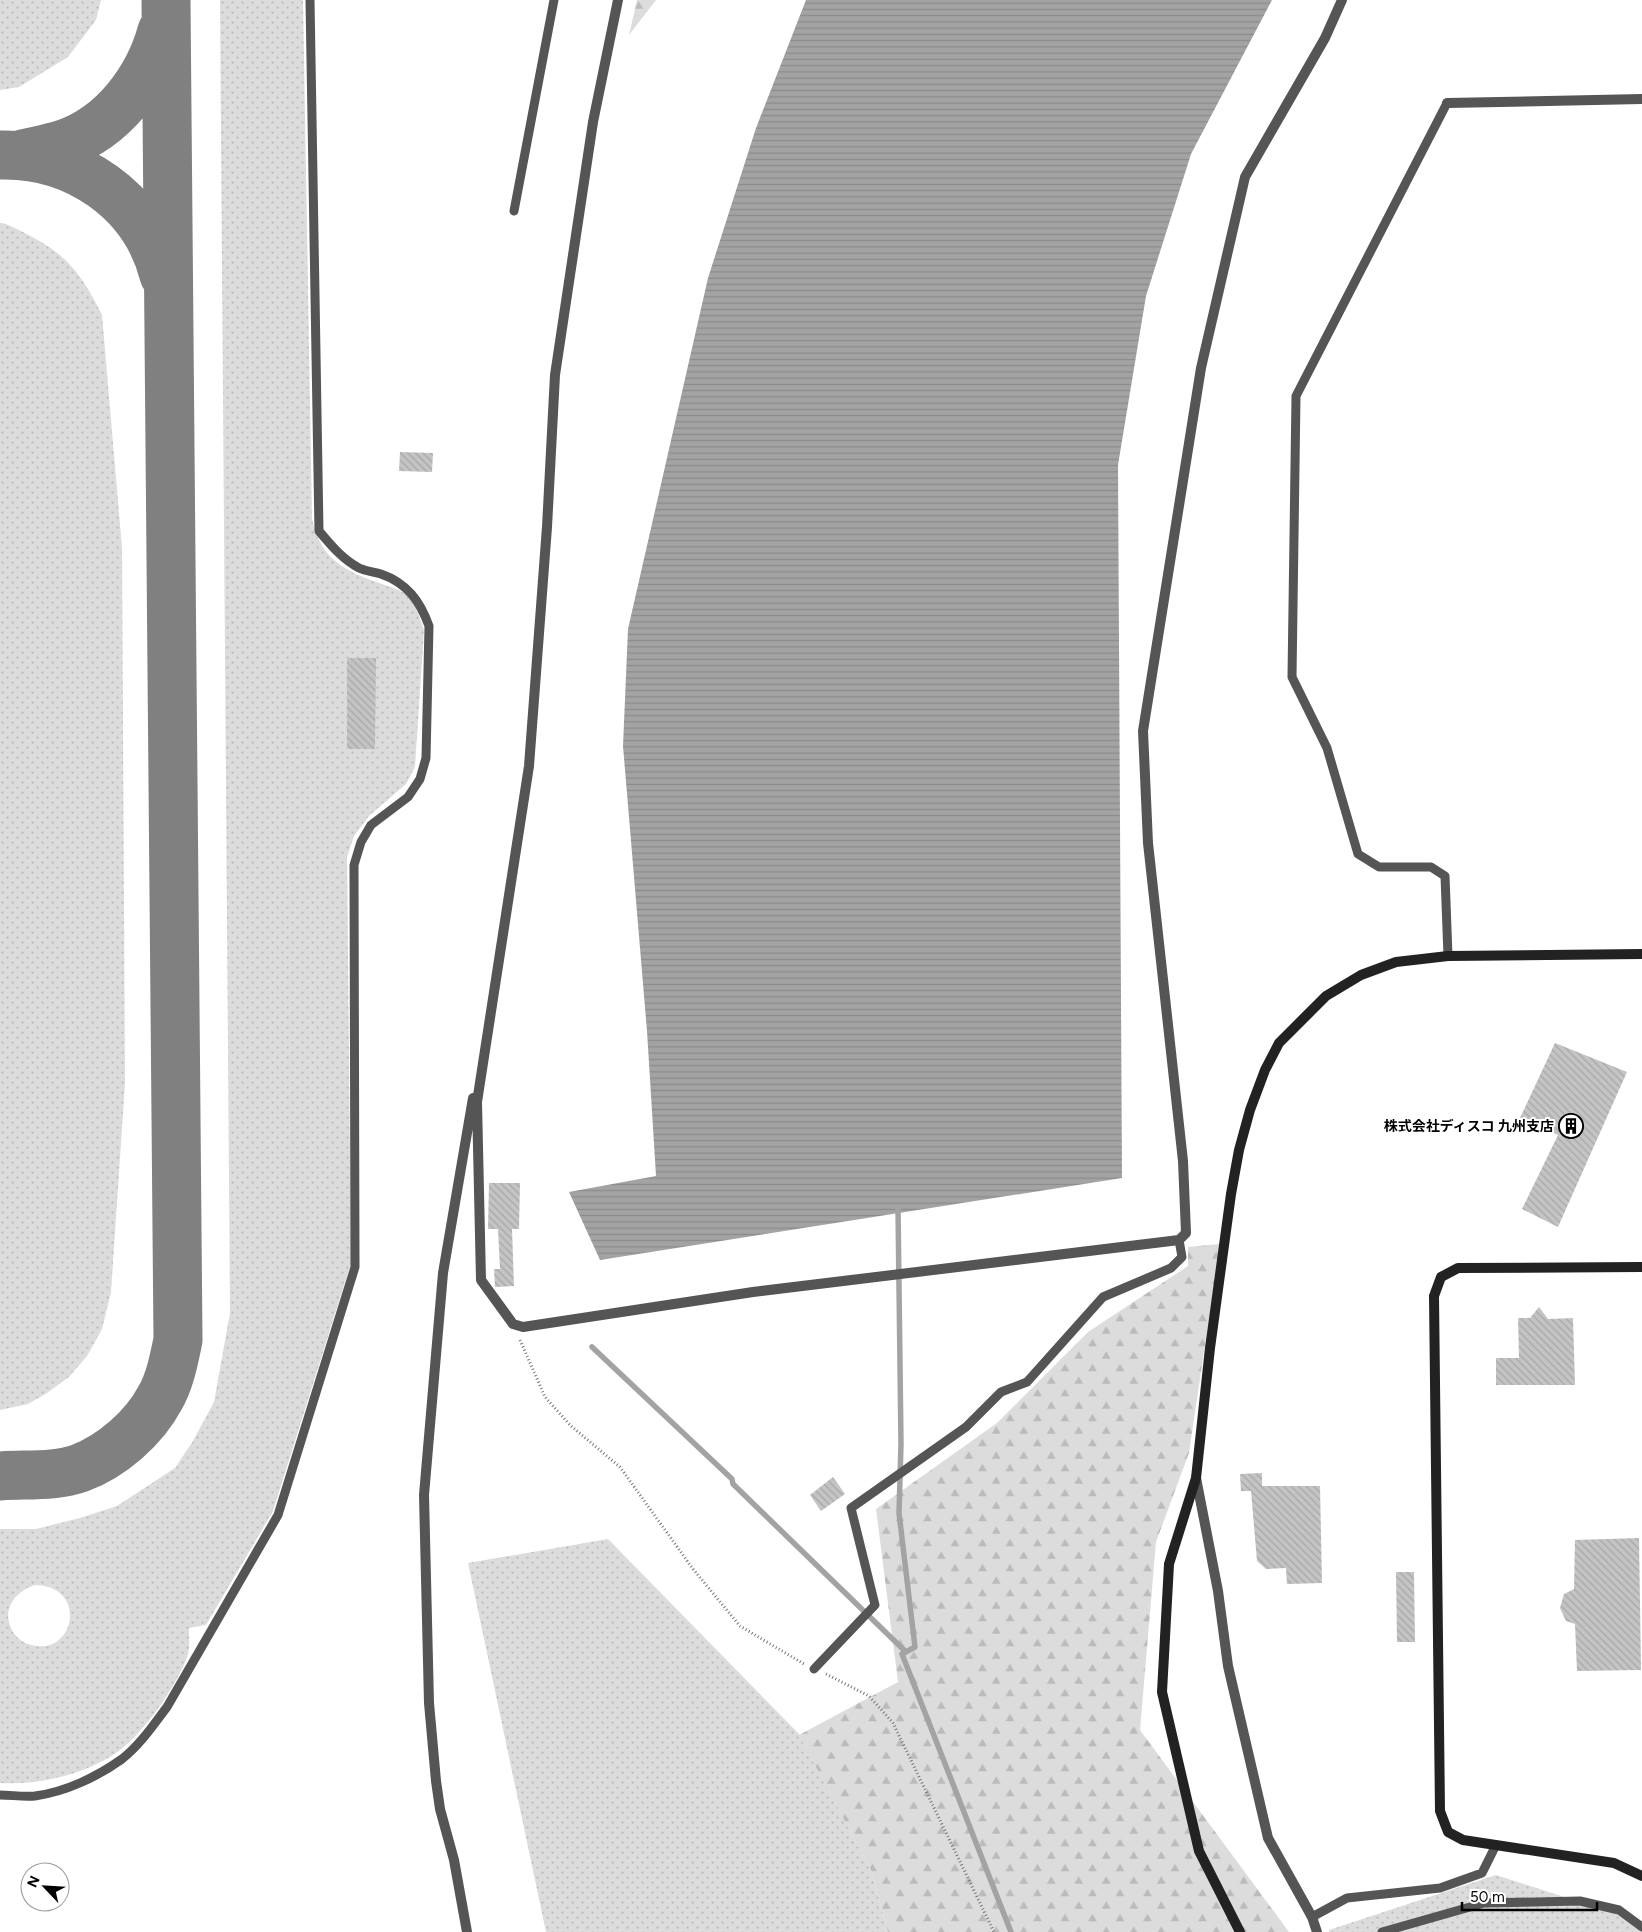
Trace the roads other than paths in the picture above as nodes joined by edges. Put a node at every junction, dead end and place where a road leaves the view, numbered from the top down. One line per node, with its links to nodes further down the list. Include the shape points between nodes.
1 (310, 0): 15 (lane, via 319,531 342,557 407,588 422,607 429,626 426,758 420,779 408,797 372,825 361,842 354,865 355,1267 278,1515 167,1706 123,1758 90,1778 34,1796)
2 (554, 0): 7 (lane)
3 (618, 0): 8 (street, via 593,122 555,375)
4 (1342, 0): 11 (street, via 1325,38 1245,177 1202,368 1143,732 1148,843 1183,1162 1186,1233)
5 (1642, 99): 6 (street)
6 (1447, 103): 10 (lane, via 1296,396 1292,677 1327,748 1358,854 1379,867 1431,867 1445,876)
7 (514, 211)
8 (528, 766): 11 (street, via 477,1102 481,1280 512,1324 522,1327 753,1292); 20 (street, via 443,1274 424,1495 429,1703 436,1782)
9 (1642, 954): 10 (street)
10 (1448, 956): 13 (street, via 1396,962 1361,975 1326,996 1279,1043 1265,1070 1243,1134 1230,1194)
11 (1179, 1240): 14 (lane, via 1182,1257 1172,1268 1103,1297 1026,1382 1002,1392 966,1427 851,1508 875,1605)
12 (1642, 1267): 16 (street, via 1458,1268 1441,1277 1434,1296 1440,1811 1448,1832 1463,1840)
13 (1196, 1478): 18 (street, via 1218,1591 1228,1666 1268,1838); 21 (street, via 1169,1564 1162,1692 1199,1851)
14 (814, 1669)
15 (0, 1795)
16 (1496, 1845): 17 (street, via 1614,1863); 18 (lane, via 1482,1873 1440,1888 1347,1898)
17 (1642, 1876)
18 (1312, 1916): 22 (street)
19 (1642, 1928): 23 (lane, via 1619,1910 1580,1901 1484,1903)
20 (468, 1932)
21 (1240, 1932)
22 (1317, 1932)
23 (1382, 1932)

